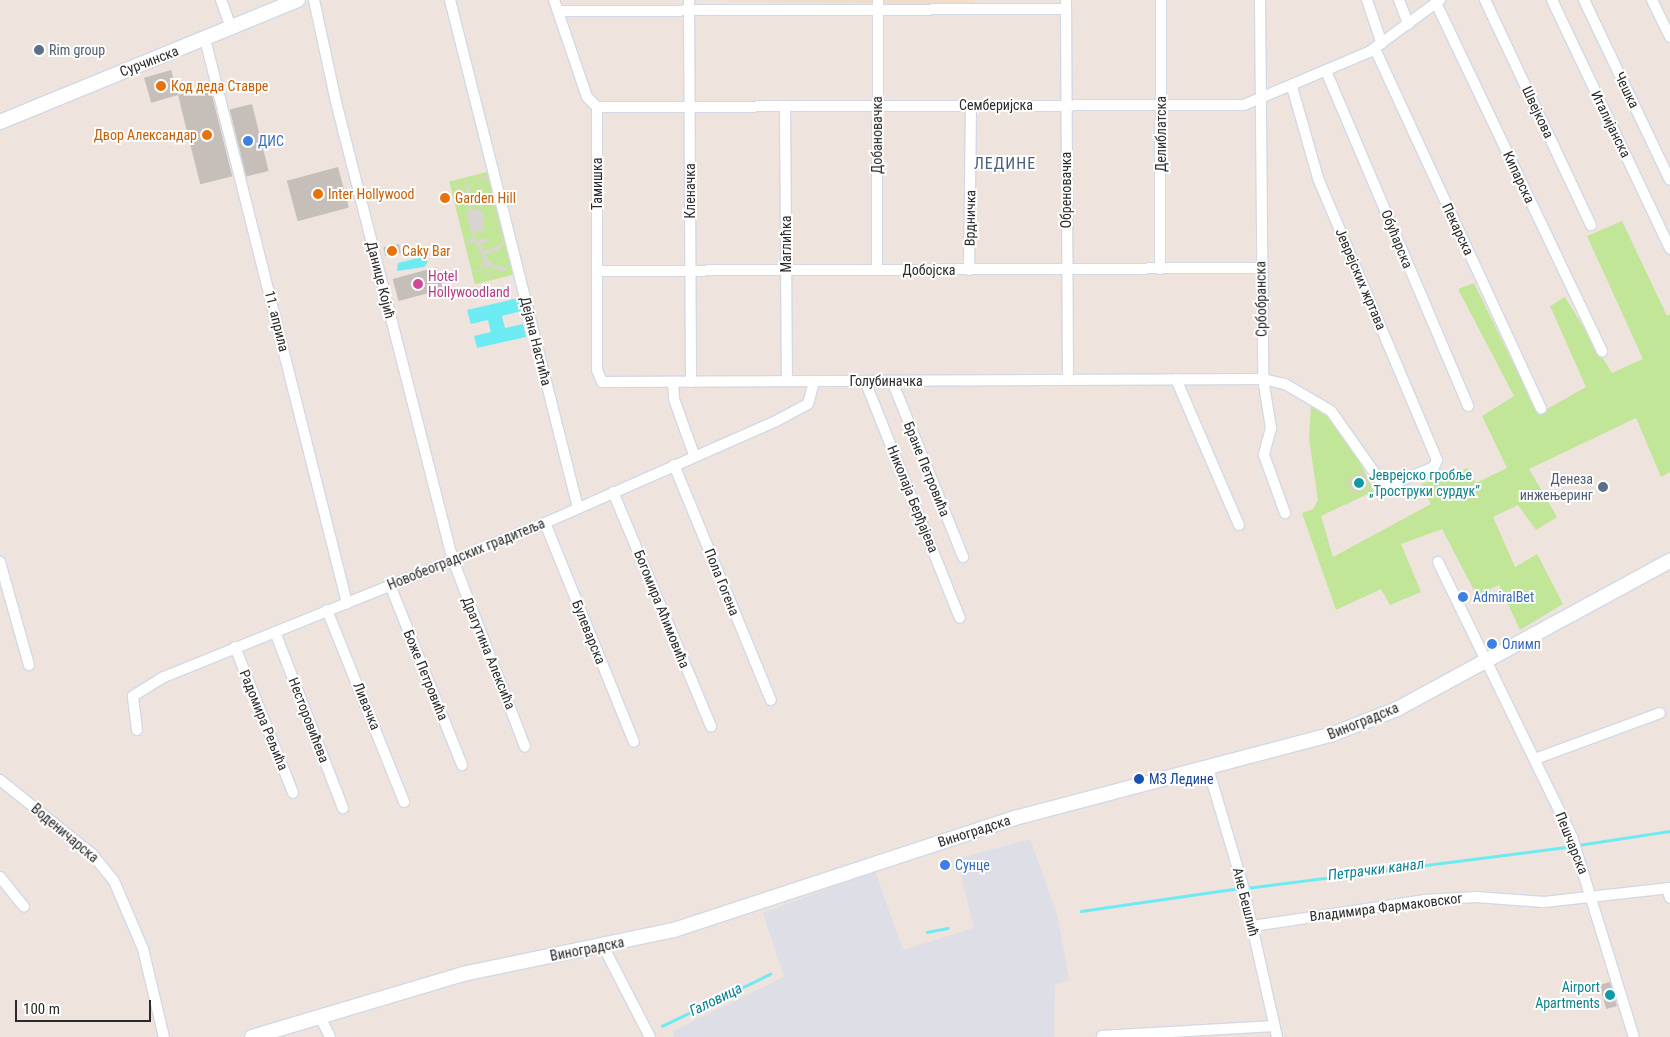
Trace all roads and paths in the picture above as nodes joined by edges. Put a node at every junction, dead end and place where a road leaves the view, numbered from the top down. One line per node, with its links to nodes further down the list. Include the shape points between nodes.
1 (221, 0): 20 (street)
2 (298, 0): 20 (street, Сурчинска)
3 (314, 0): 67 (street, Данице Којић, via 334,95)
4 (450, 0): 62 (street, Дејана Настића)
5 (554, 0): 18 (street)
6 (1161, 0): 28 (street, Делиблатска)
7 (1260, 0): 26 (street, Србобранска)
8 (1367, 0): 23 (street, Пекарска)
9 (1399, 0): 19 (street)
10 (1485, 0): 36 (street, Швејкова)
11 (1552, 0): 37 (street, Италијанска)
12 (1584, 0): 35 (street, Чешка)
13 (1652, 0): 21 (street)
14 (1438, 1): 19 (street, Семберијска); 46 (street, Кипарска)
15 (690, 5): 16 (street); 18 (street); 29 (street, Кленачка)
16 (878, 5): 17 (street); 31 (street, Добановачка)
17 (1066, 5): 27 (street, Обреновачка)
18 (558, 11): 33 (street, via 587,97)
19 (1408, 24): 23 (street, Семберијска)
20 (231, 28): 22 (street, Сурчинска)
21 (1670, 37)
22 (205, 39): 34 (street, Сурчинска); 72 (street, 11. априла)
23 (1378, 46): 24 (street, Семберијска); 58 (street, Пекарска)
24 (1326, 71): 25 (street, Семберијска); 57 (street, Обућарска)
25 (1292, 87): 26 (street, Семберијска); 49 (street, Јеврејских жртава, via 1318,178 1436,460 1434,467 1384,484 1334,413 1289,386)
26 (1260, 100): 28 (street, Семберијска, via 1244,105); 38 (street, Србобранска)
27 (1066, 105): 28 (street, Семберијска); 32 (street, Семберијска); 40 (street, Обреновачка)
28 (1161, 105): 41 (street, Делиблатска)
29 (690, 106): 30 (street, Семберијска); 33 (street, Семберијска); 39 (street, Кленачка)
30 (785, 106): 31 (street, Семберијска); 42 (street, Маглићка)
31 (877, 106): 32 (street, Семберијска); 43 (street, Добановачка)
32 (971, 106): 44 (street, Врдничка)
33 (597, 107): 45 (street, Тамишка)
34 (0, 122)
35 (1670, 180)
36 (1591, 225)
37 (1670, 248)
38 (1261, 268): 41 (street, Добојска); 49 (street, Србобранска)
39 (690, 269): 42 (street, Добојска); 45 (street, Добојска); 56 (street, Кленачка)
40 (1067, 269): 41 (street, Добојска); 44 (street, Добојска); 50 (street, Обреновачка)
41 (1160, 269)
42 (786, 270): 43 (street, Добојска); 51 (street, Маглићка)
43 (877, 270): 44 (street, Добојска)
44 (969, 270)
45 (598, 271): 47 (street, Тамишка)
46 (1602, 351)
47 (598, 378): 55 (street, Голубиначка, via 612,384)
48 (1176, 379): 49 (street, Голубиначка); 50 (street, Голубиначка); 65 (street)
49 (1263, 379): 63 (street, Србобранска, via 1271,428 1264,460)
50 (1068, 380): 54 (street, Голубиначка)
51 (787, 381): 52 (street, Голубиначка); 56 (street, Голубиначка)
52 (814, 381): 53 (street, Голубиначка); 59 (street, Новобеоградских градитеља, via 810,400 802,408)
53 (865, 381): 54 (street, Голубиначка); 74 (street, Николаја Берђајева)
54 (892, 381): 66 (street, Бране Петровића)
55 (672, 382): 56 (street, Голубиначка); 59 (street, via 674,399)
56 (691, 382)
57 (1468, 406)
58 (1541, 409)
59 (694, 455): 60 (street, Новобеоградских градитеља)
60 (674, 464): 61 (street, Новобеоградских градитеља); 79 (street, Пола Гогена)
61 (613, 492): 62 (street, Новобеоградских градитеља); 81 (street, Богомира Аћимовића)
62 (578, 508): 64 (street, Новобеоградских градитеља)
63 (1285, 513)
64 (544, 522): 67 (street, Новобеоградских градитеља); 83 (street, Булеварска)
65 (1239, 525)
66 (963, 557)
67 (453, 560): 71 (street, Новобеоградских градитеља); 84 (street, Драгутина Алексића)
68 (1670, 561): 77 (street, Виноградска)
69 (0, 562): 78 (street)
70 (1438, 562): 77 (street, Пешчарска)
71 (390, 585): 72 (street, Новобеоградских градитеља); 86 (street, Боже Петровића)
72 (347, 603): 73 (street, Новобеоградских градитеља)
73 (327, 610): 75 (street, Новобеоградских градитеља); 90 (street, Ливачка)
74 (960, 618)
75 (275, 632): 76 (street, Новобеоградских градитеља); 91 (street, Несторовићева)
76 (235, 647): 82 (street, Новобеоградских градитеља, via 164,677 133,696); 89 (street, Радомира Рељића)
77 (1486, 658): 85 (street, Пешчарска); 87 (street, Виноградска, via 1372,720 1314,740)
78 (29, 665)
79 (771, 700)
80 (1660, 713): 85 (street)
81 (711, 726)
82 (137, 730)
83 (634, 742)
84 (526, 747)
85 (1535, 759): 94 (street, Пешчарска, via 1572,837)
86 (462, 765)
87 (1208, 768): 96 (street, Ане Бешлић); 97 (street, Виноградска, via 1015,818 716,918)
88 (0, 780): 101 (street, Воденичарска, via 92,854 114,881 143,949)
89 (293, 793)
90 (404, 802)
91 (343, 808)
92 (0, 877): 95 (street)
93 (1669, 892): 94 (street, Владимира Фармаковског)
94 (1592, 896): 96 (street, Владимира Фармаковског, via 1544,902 1476,897 1424,900); 106 (street, Пешчарска)
95 (24, 907)
96 (1253, 926): 99 (street, Ане Бешлић)
97 (603, 946): 98 (street, Виноградска, via 463,974); 104 (street)
98 (321, 1019): 102 (street, Виноградска); 103 (street)
99 (1274, 1026): 100 (street); 105 (street, Ане Бешлић)
100 (1102, 1036)
101 (164, 1037)
102 (252, 1037)
103 (330, 1037)
104 (650, 1037)
105 (1277, 1037)
106 (1634, 1037)

